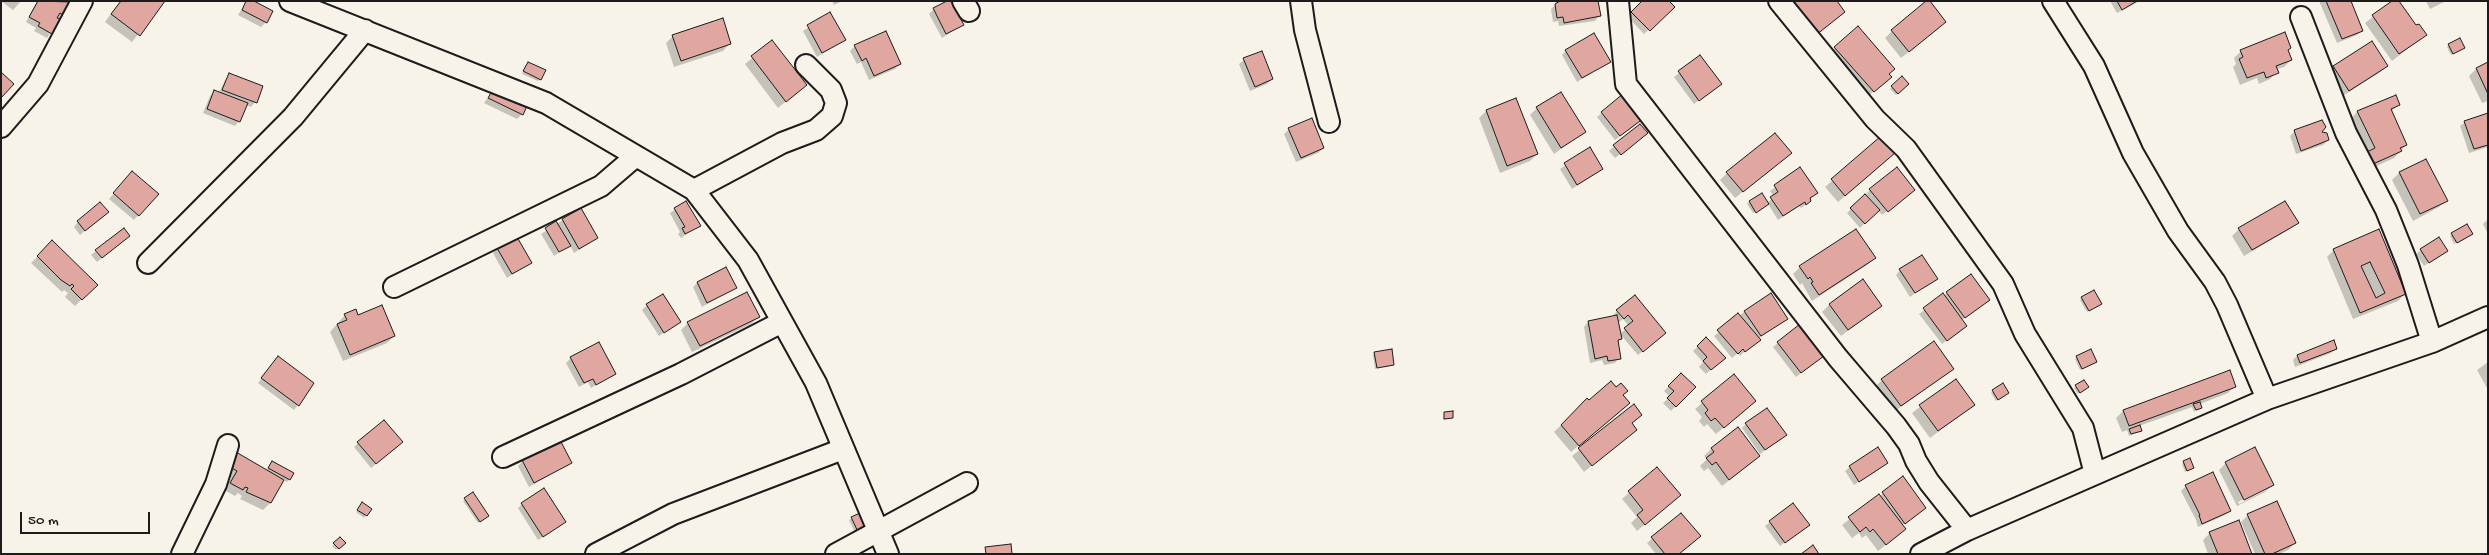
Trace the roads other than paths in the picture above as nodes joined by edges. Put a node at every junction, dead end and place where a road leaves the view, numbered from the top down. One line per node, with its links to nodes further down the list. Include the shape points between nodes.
1 (82, 1): 11 (street, via 38,84)
2 (290, 1): 8 (street)
3 (1301, 1): 10 (street, via 1305,30)
4 (1618, 1): 25 (street, via 1626,84 1838,358 1896,426 1929,482)
5 (1779, 1): 23 (street, via 1875,119 1906,149 2003,284 2026,334 2083,428)
6 (2053, 1): 19 (street, via 2094,66 2133,153 2178,231 2228,304)
7 (2301, 17): 18 (street, via 2346,133 2386,210 2408,265)
8 (365, 30): 12 (street, via 546,103); 14 (street, via 293,117)
9 (806, 64): 13 (street, via 831,90 836,103 832,116 816,130 782,143)
10 (1329, 122)
11 (1, 127)
12 (636, 156): 13 (street); 15 (street, via 601,186)
13 (694, 190): 17 (street, via 748,260)
14 (148, 263)
15 (394, 287)
16 (2488, 317): 18 (street)
17 (782, 322): 21 (street, via 827,406); 22 (street, via 681,374)
18 (2432, 342): 19 (street)
19 (2266, 399): 23 (street)
20 (228, 445): 27 (street, via 216,484)
21 (843, 449): 26 (street); 28 (street, via 673,514)
22 (503, 457)
23 (2095, 474): 25 (street)
24 (967, 483): 26 (street)
25 (1967, 530): 31 (street)
26 (879, 531): 29 (street); 30 (street)
27 (182, 554)
28 (596, 554)
29 (836, 554)
30 (888, 554)
31 (1921, 554)

